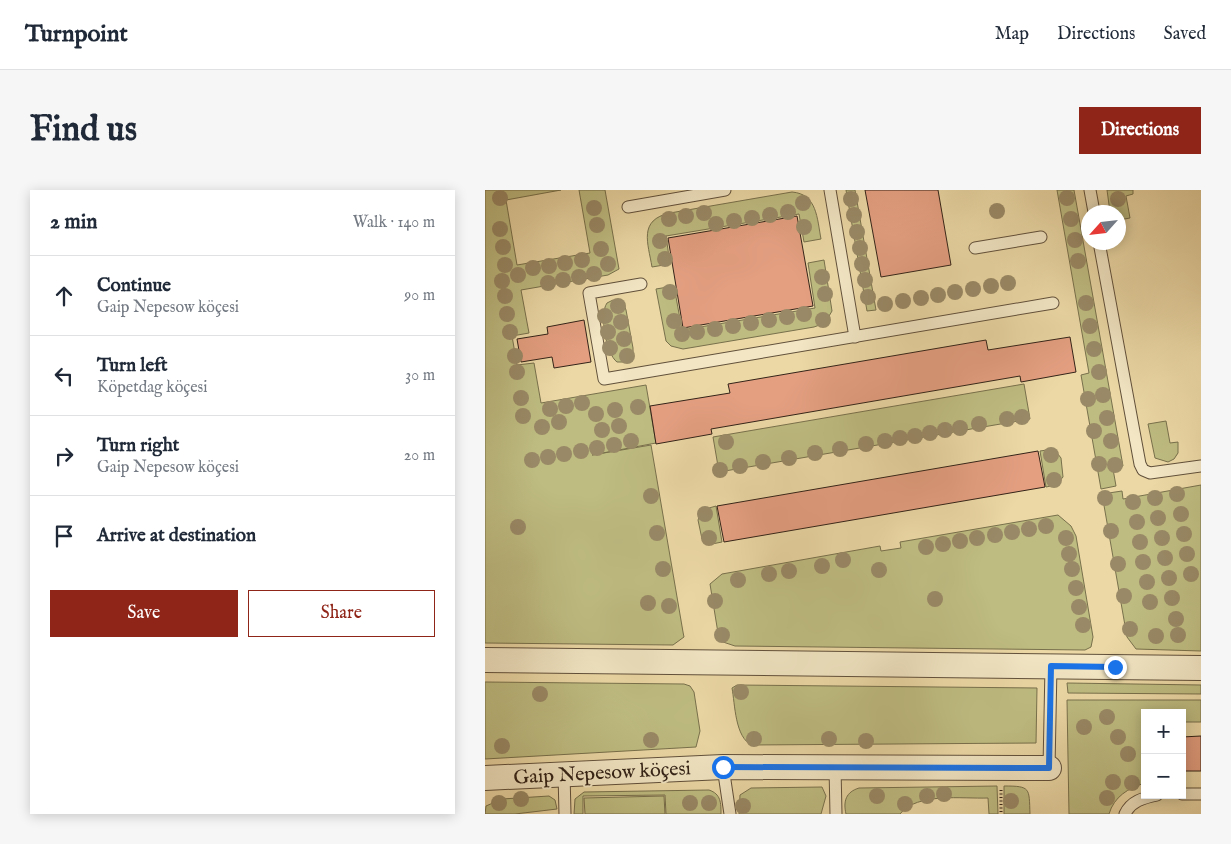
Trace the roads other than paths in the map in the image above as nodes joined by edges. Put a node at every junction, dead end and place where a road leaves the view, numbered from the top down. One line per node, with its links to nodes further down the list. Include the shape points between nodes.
1 (725, 190): 5 (lane)
2 (830, 190): 11 (lane)
3 (1090, 190): 4 (lane)
4 (1093, 205)
5 (627, 207)
6 (1041, 237): 7 (lane)
7 (975, 248)
8 (1100, 250): 12 (lane, via 1139,464 1150,473)
9 (641, 284): 11 (lane, via 589,293 604,379)
10 (1053, 303): 11 (lane)
11 (855, 337)
12 (1201, 466)
13 (485, 660): 14 (street)
14 (1051, 666): 15 (street); 18 (lane)
15 (1201, 668)
16 (723, 767): 17 (street, Gaip Nepesow köçesi); 19 (street, Gaip Nepesow köçesi); 25 (lane)
17 (835, 767): 18 (street, Gaip Nepesow köçesi); 26 (lane)
18 (1049, 768)
19 (564, 773): 20 (street, Gaip Nepesow köçesi); 24 (lane)
20 (485, 778)
21 (1186, 794): 22 (lane)
22 (1201, 794)
23 (1144, 799): 27 (lane, via 1129,807)
24 (565, 814)
25 (730, 814)
26 (836, 814)
27 (1125, 814)

